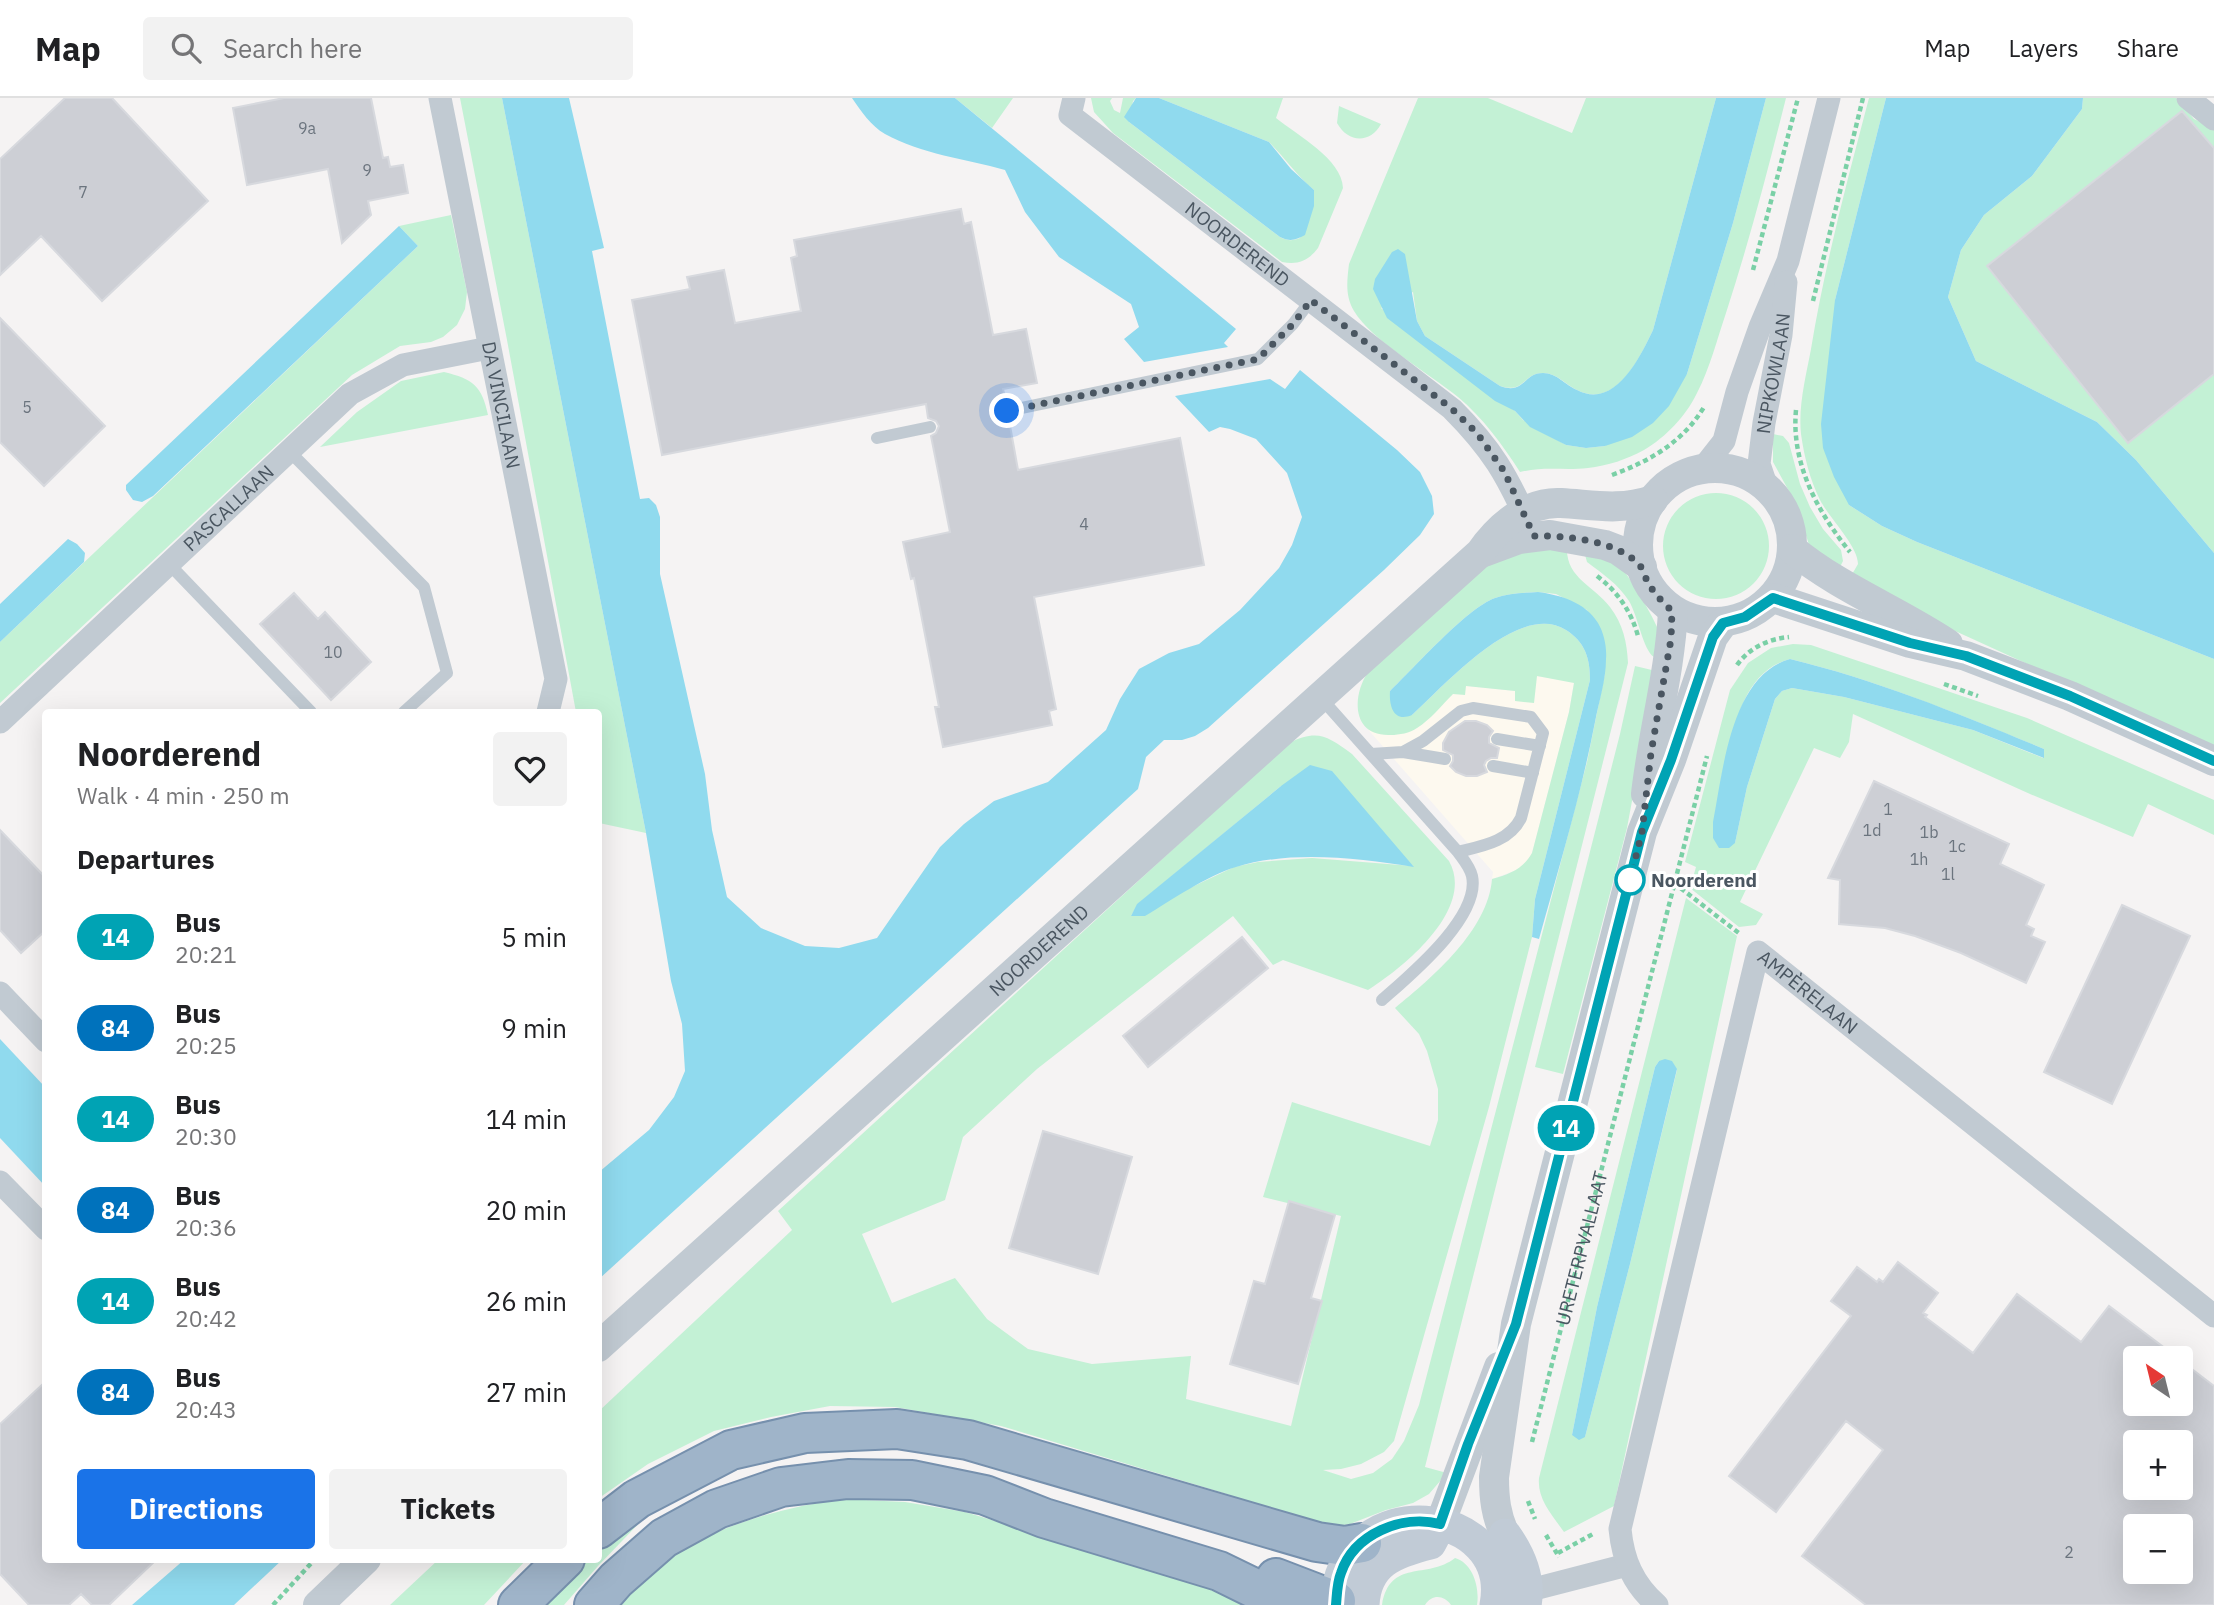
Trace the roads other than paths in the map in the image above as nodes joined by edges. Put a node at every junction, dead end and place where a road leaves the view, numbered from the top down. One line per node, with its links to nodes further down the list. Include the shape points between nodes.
1 (440, 98): 8 (street, DA VINCILAAN)
2 (1074, 98): 7 (street, NOORDEREND, via 1070,115)
3 (1829, 98): 6 (street, NIPKOWLAAN)
4 (2188, 98): 5 (street)
5 (2214, 119)
6 (1788, 261): 13 (street, NIPKOWLAAN, via 1760,327 1724,441); 14 (street, NIPKOWLAAN, via 1781,335 1759,464)
7 (1311, 300): 9 (lane, via 1258,359); 16 (street, NOORDEREND, via 1477,433)
8 (489, 348): 12 (street, PASCALLAAN, via 403,365 350,394); 27 (street, DA VINCILAAN, via 556,679)
9 (1007, 411)
10 (930, 427): 11 (lane)
11 (877, 438)
12 (289, 451): 18 (street, PASCALLAAN); 26 (lane, via 425,587 447,673)
13 (1702, 470): 14 (street, via 1735,470); 15 (street, via 1672,482)
14 (1766, 485): 17 (street, via 1789,522)
15 (1653, 500): 16 (street, NOORDEREND, via 1611,508 1544,504); 19 (street, via 1639,528)
16 (1529, 524): 19 (street, via 1550,535 1605,545); 24 (street, NOORDEREND, via 1494,533 1480,553)
17 (1792, 549): 20 (street, via 1787,576); 23 (street, via 1840,583 1920,625)
18 (169, 564): 25 (lane); 28 (street, PASCALLAAN)
19 (1642, 567): 21 (street, via 1656,595)
20 (1773, 598): 22 (street, via 1745,617); 23 (street, via 1910,643)
21 (1672, 611): 22 (street, via 1698,621); 37 (street)
22 (1723, 623): 37 (street, via 1713,637)
23 (1966, 656): 34 (street, via 2070,696)
24 (1320, 697): 32 (lane); 46 (street, NOORDEREND)
25 (308, 709)
26 (407, 709)
27 (549, 709)
28 (0, 722)
29 (1497, 738): 30 (lane)
30 (1540, 746): 31 (lane, via 1543,733 1531,717 1473,708 1461,711 1443,730); 36 (lane)
31 (1403, 752): 32 (lane); 33 (lane)
32 (1371, 754): 38 (lane)
33 (1445, 759)
34 (2214, 761)
35 (1493, 766): 36 (lane)
36 (1533, 773): 38 (lane, via 1516,829 1495,842)
37 (1642, 832): 45 (street)
38 (1458, 852): 40 (lane, via 1472,876 1466,908 1423,963)
39 (0, 993): 41 (street)
40 (1382, 1000)
41 (42, 1037)
42 (0, 1182): 43 (street)
43 (42, 1225)
44 (2214, 1316): 53 (street, AMPÈRELAAN, via 1758,952 1622,1518)
45 (1516, 1324): 47 (street); 49 (street, via 1494,1477 1497,1519)
46 (602, 1343)
47 (1440, 1524): 50 (main road, via 1393,1525); 54 (main road, via 1475,1541 1489,1559); 56 (main road, via 1430,1543 1399,1551 1380,1563 1367,1581)
48 (602, 1526): 50 (highway, via 637,1499 730,1450 805,1433 897,1429 968,1440 1317,1542)
49 (1505, 1535): 55 (main road, via 1520,1559)
50 (1362, 1543): 56 (main road, via 1341,1572)
51 (360, 1563): 57 (street)
52 (561, 1563): 58 (highway)
53 (1627, 1565): 55 (street, via 1566,1581); 60 (street, AMPÈRELAAN, via 1635,1582)
54 (1496, 1590): 55 (main road)
55 (1526, 1598)
56 (1336, 1604): 59 (highway, via 1270,1596 1219,1571 1044,1518 985,1495 912,1480 848,1479 781,1487 717,1509 664,1538)
57 (317, 1605)
58 (518, 1605)
59 (594, 1605)
60 (1657, 1605)

